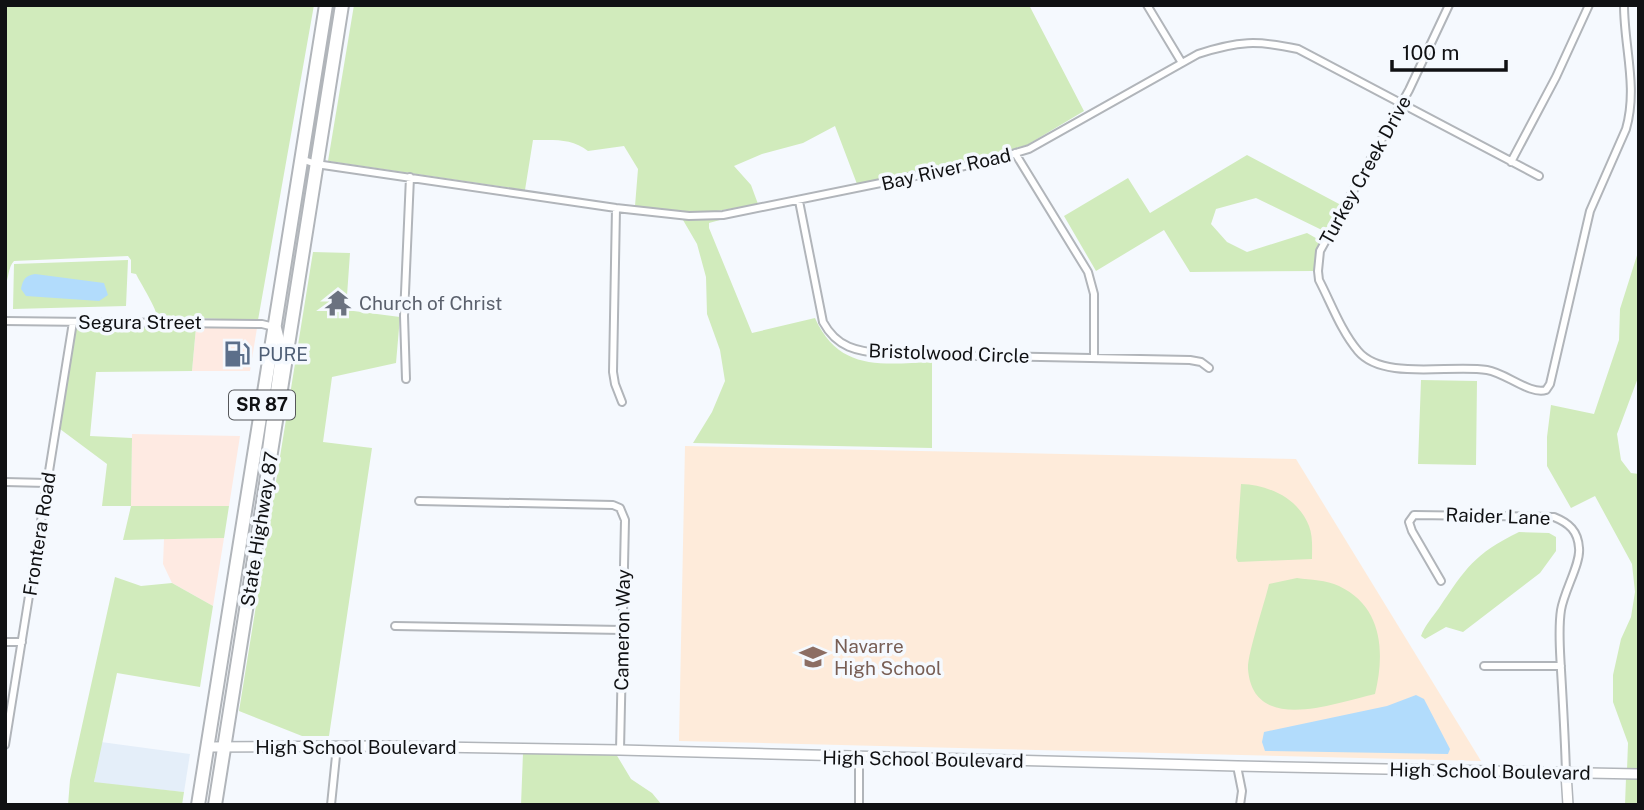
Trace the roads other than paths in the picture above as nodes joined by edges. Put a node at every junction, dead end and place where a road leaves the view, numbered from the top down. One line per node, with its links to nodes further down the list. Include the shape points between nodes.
1 (326, 5): 10 (highway, SR 87)
2 (342, 5): 12 (highway, State Highway 87 / SR 87)
3 (1147, 5): 7 (street)
4 (1449, 5): 8 (street, Turkey Creek Drive)
5 (1589, 5): 11 (street)
6 (1624, 5): 8 (street, Turkey Creek Drive, via 1630,116 1590,211 1546,390 1536,391 1487,370 1399,368 1373,362 1359,353 1320,280 1320,251)
7 (1182, 63): 8 (street, Bay River Road, via 1217,48 1267,42 1298,50); 9 (street, Bay River Road)
8 (1401, 104): 11 (street, Bay River Road)
9 (1015, 153): 15 (street, Bay River Road); 20 (street, via 1093,284)
10 (301, 159): 12 (street, Bay River Road); 19 (highway, SR 87)
11 (1510, 162): 13 (street, Bay River Road)
12 (316, 164): 14 (street, Bay River Road); 26 (highway, State Highway 87 / SR 87)
13 (1539, 176)
14 (410, 177): 16 (street, Bay River Road); 22 (street)
15 (799, 201): 16 (street, Bay River Road, via 705,217); 20 (street, Bristolwood Circle, via 823,322 844,346 884,354)
16 (616, 208): 23 (street, via 613,372)
17 (5, 321): 18 (street, Segura Street)
18 (73, 322): 19 (street, Segura Street); 25 (street, Frontera Road)
19 (274, 327): 26 (street, via 281,340 266,440); 37 (highway, SR 87)
20 (1094, 356): 21 (street, Bristolwood Circle, via 1190,360)
21 (1209, 368)
22 (405, 379)
23 (622, 402)
24 (5, 482): 25 (street)
25 (47, 483): 32 (street, Frontera Road)
26 (265, 486): 38 (highway, State Highway 87 / SR 87)
27 (419, 502): 30 (street, Cameron Way, via 614,505 625,520)
28 (1441, 581): 34 (street, Raider Lane, via 1412,531 1409,522 1413,515 1545,516 1569,524 1580,552 1561,611)
29 (395, 626): 30 (street)
30 (622, 630): 39 (street, Cameron Way)
31 (5, 642): 32 (street)
32 (22, 642): 35 (street, Frontera Road)
33 (1484, 666): 34 (street)
34 (1561, 666): 42 (street, Raider Lane)
35 (5, 745)
36 (337, 746): 38 (street, High School Boulevard); 39 (street, High School Boulevard); 46 (street)
37 (208, 747): 38 (street, High School Boulevard); 44 (highway, SR 87)
38 (224, 748): 45 (highway, State Highway 87 / SR 87)
39 (620, 750): 40 (street, High School Boulevard)
40 (859, 757): 41 (street, High School Boulevard); 47 (street)
41 (1237, 766): 42 (street, High School Boulevard); 48 (street)
42 (1566, 773): 43 (street, High School Boulevard); 49 (street)
43 (1639, 774)
44 (198, 805)
45 (215, 805)
46 (331, 805)
47 (859, 805)
48 (1240, 805)
49 (1568, 805)

